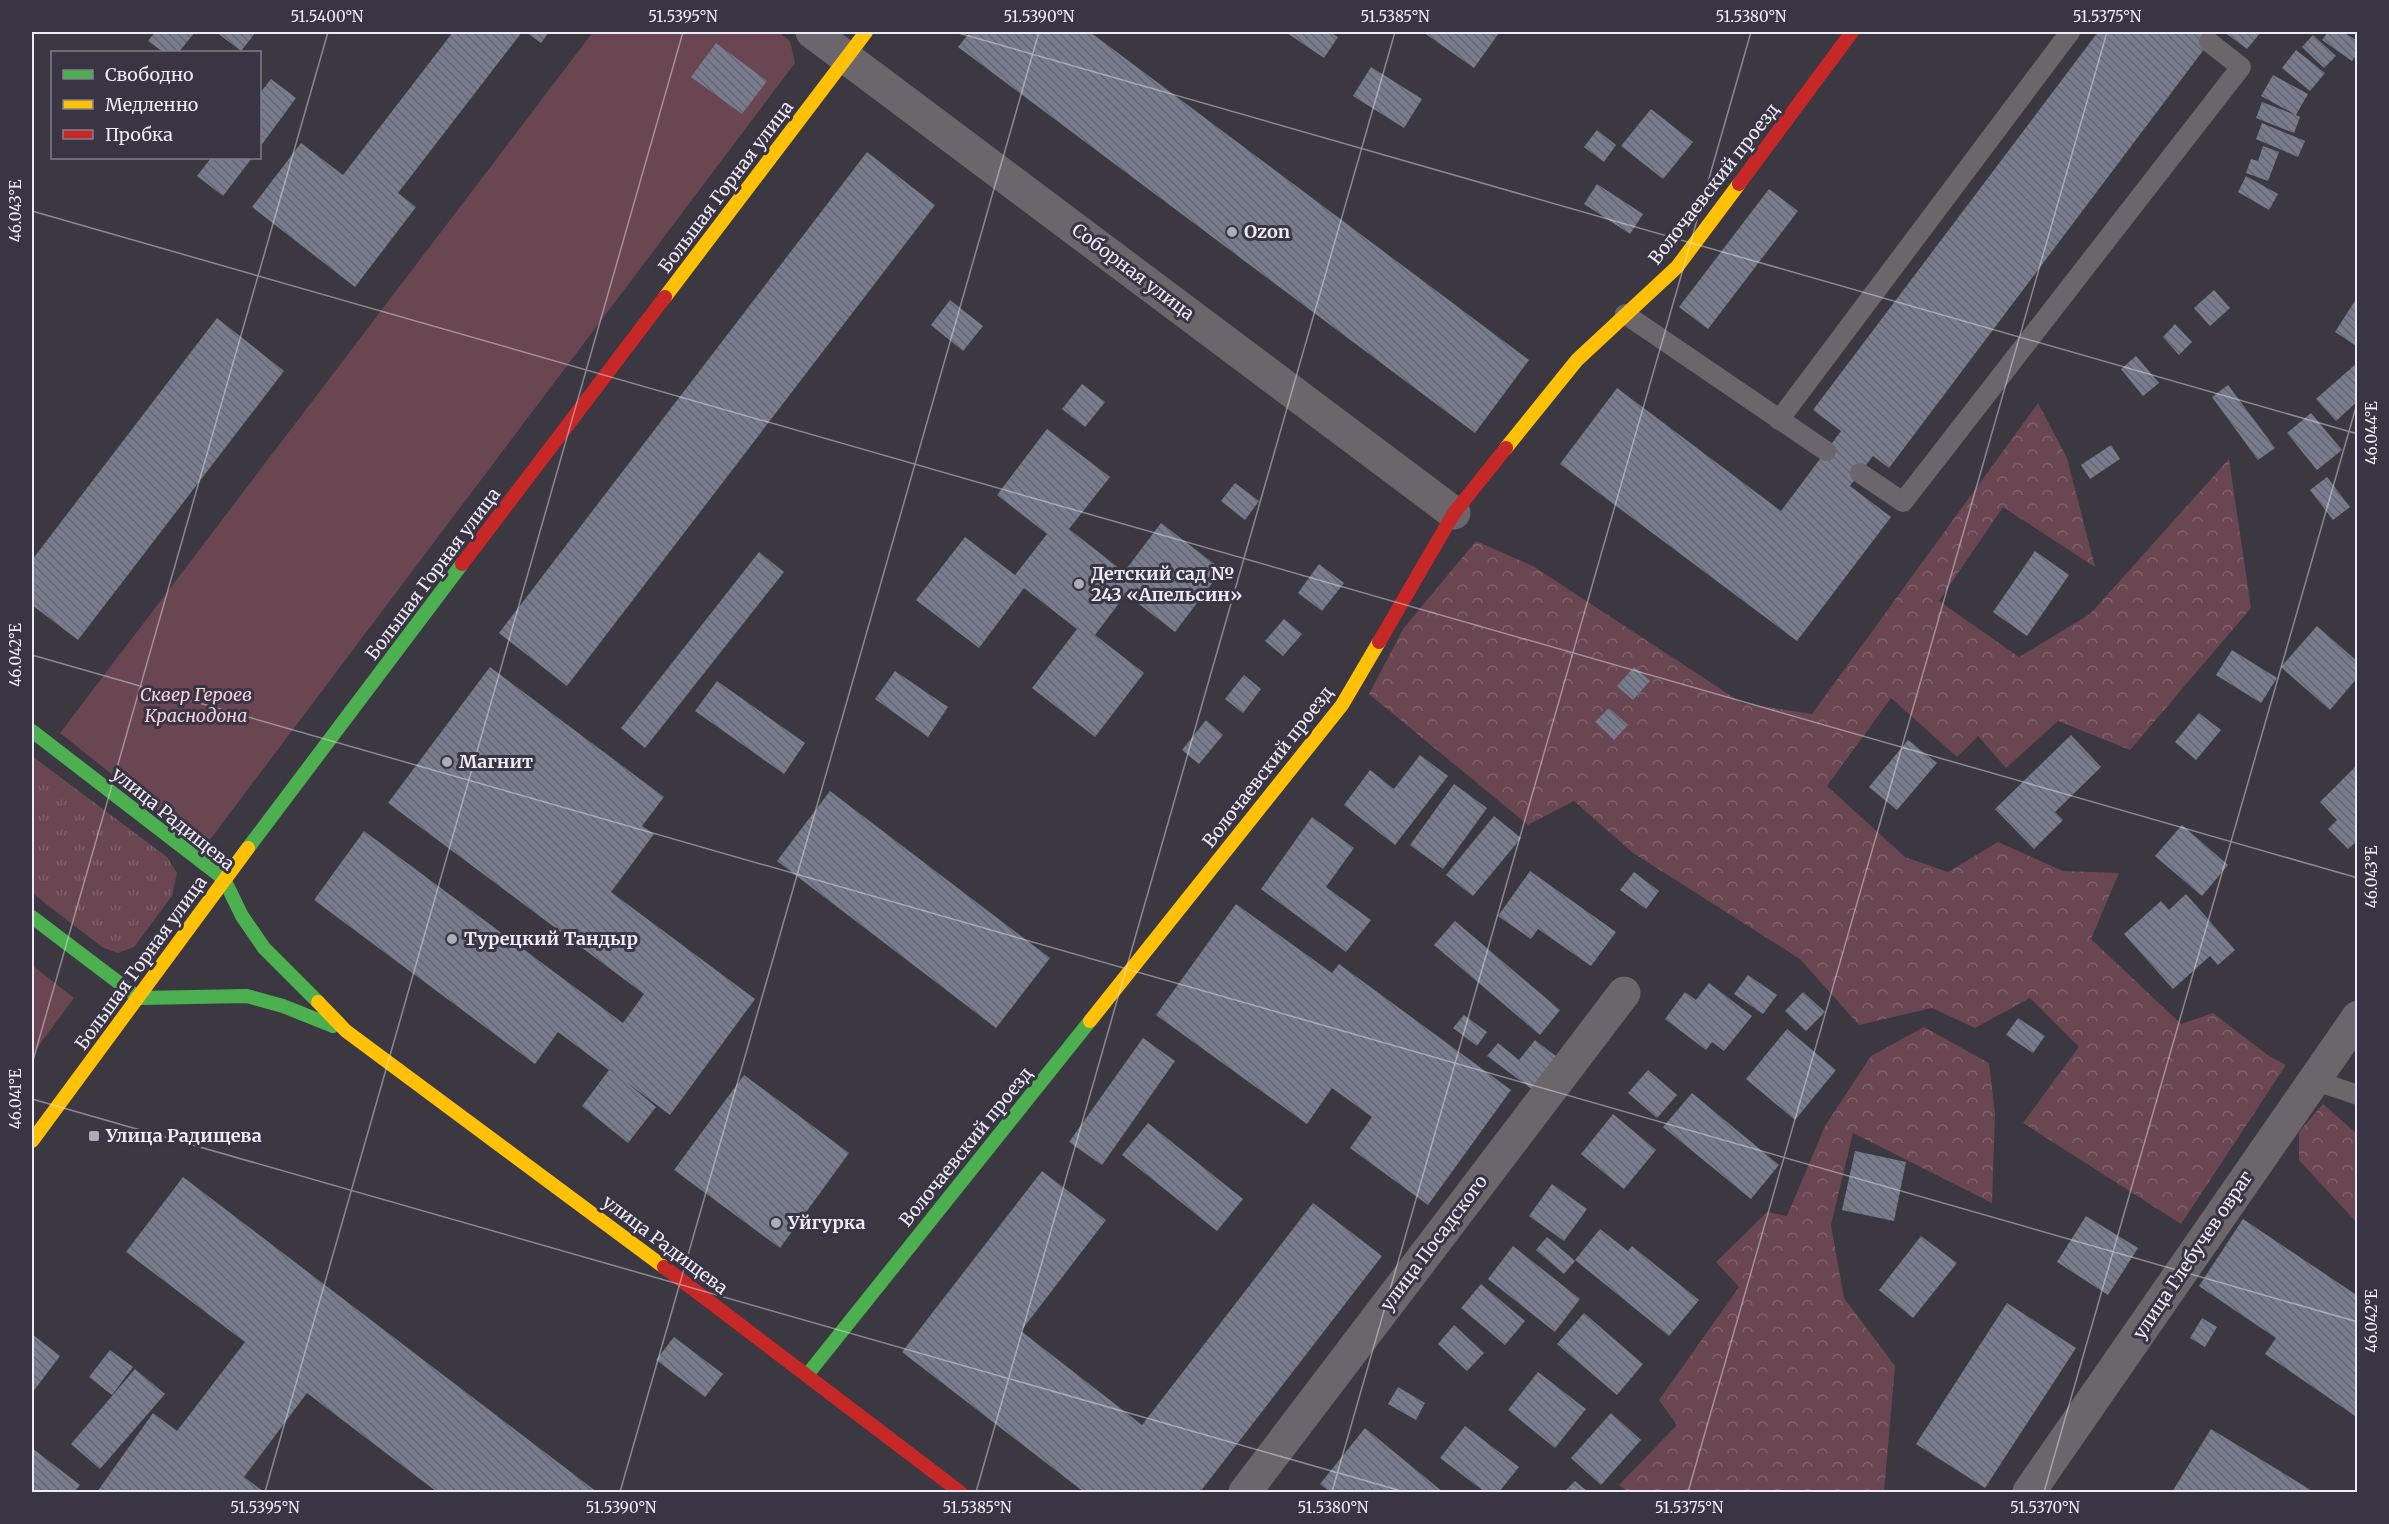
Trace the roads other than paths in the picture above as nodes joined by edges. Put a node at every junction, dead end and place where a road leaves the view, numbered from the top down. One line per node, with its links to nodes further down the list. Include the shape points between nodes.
1 (812, 32): 6 (street, Соборная улица)
2 (866, 32): 6 (street, Большая Горная улица)
3 (1852, 32): 7 (street, Волочаевский проезд, via 1677,267)
4 (2070, 32): 8 (lane)
5 (2210, 42): 10 (lane, via 2241,66 1902,502)
6 (847, 57): 11 (street, Соборная улица); 13 (street, Большая Горная улица)
7 (1625, 314): 8 (lane); 11 (street, Волочаевский проезд, via 1577,360)
8 (1779, 420): 9 (lane)
9 (1826, 451)
10 (1860, 473)
11 (1454, 513): 22 (street, Волочаевский проезд, via 1342,705)
12 (32, 731): 13 (street, улица Радищева)
13 (224, 879): 16 (street, Большая Горная улица); 18 (street, улица Радищева, via 264,948)
14 (32, 917): 16 (street)
15 (1624, 993): 24 (street, улица Посадского)
16 (139, 998): 18 (street, улица Радищева, via 247,996); 21 (street, Большая Горная улица)
17 (2358, 1017): 19 (street, улица Глебучев овраг)
18 (346, 1031): 22 (street, улица Радищева)
19 (2313, 1080): 20 (lane); 25 (street, улица Глебучев овраг)
20 (2358, 1095)
21 (32, 1141)
22 (807, 1375): 23 (street, улица Радищева)
23 (960, 1492)
24 (1245, 1492)
25 (2029, 1492)

